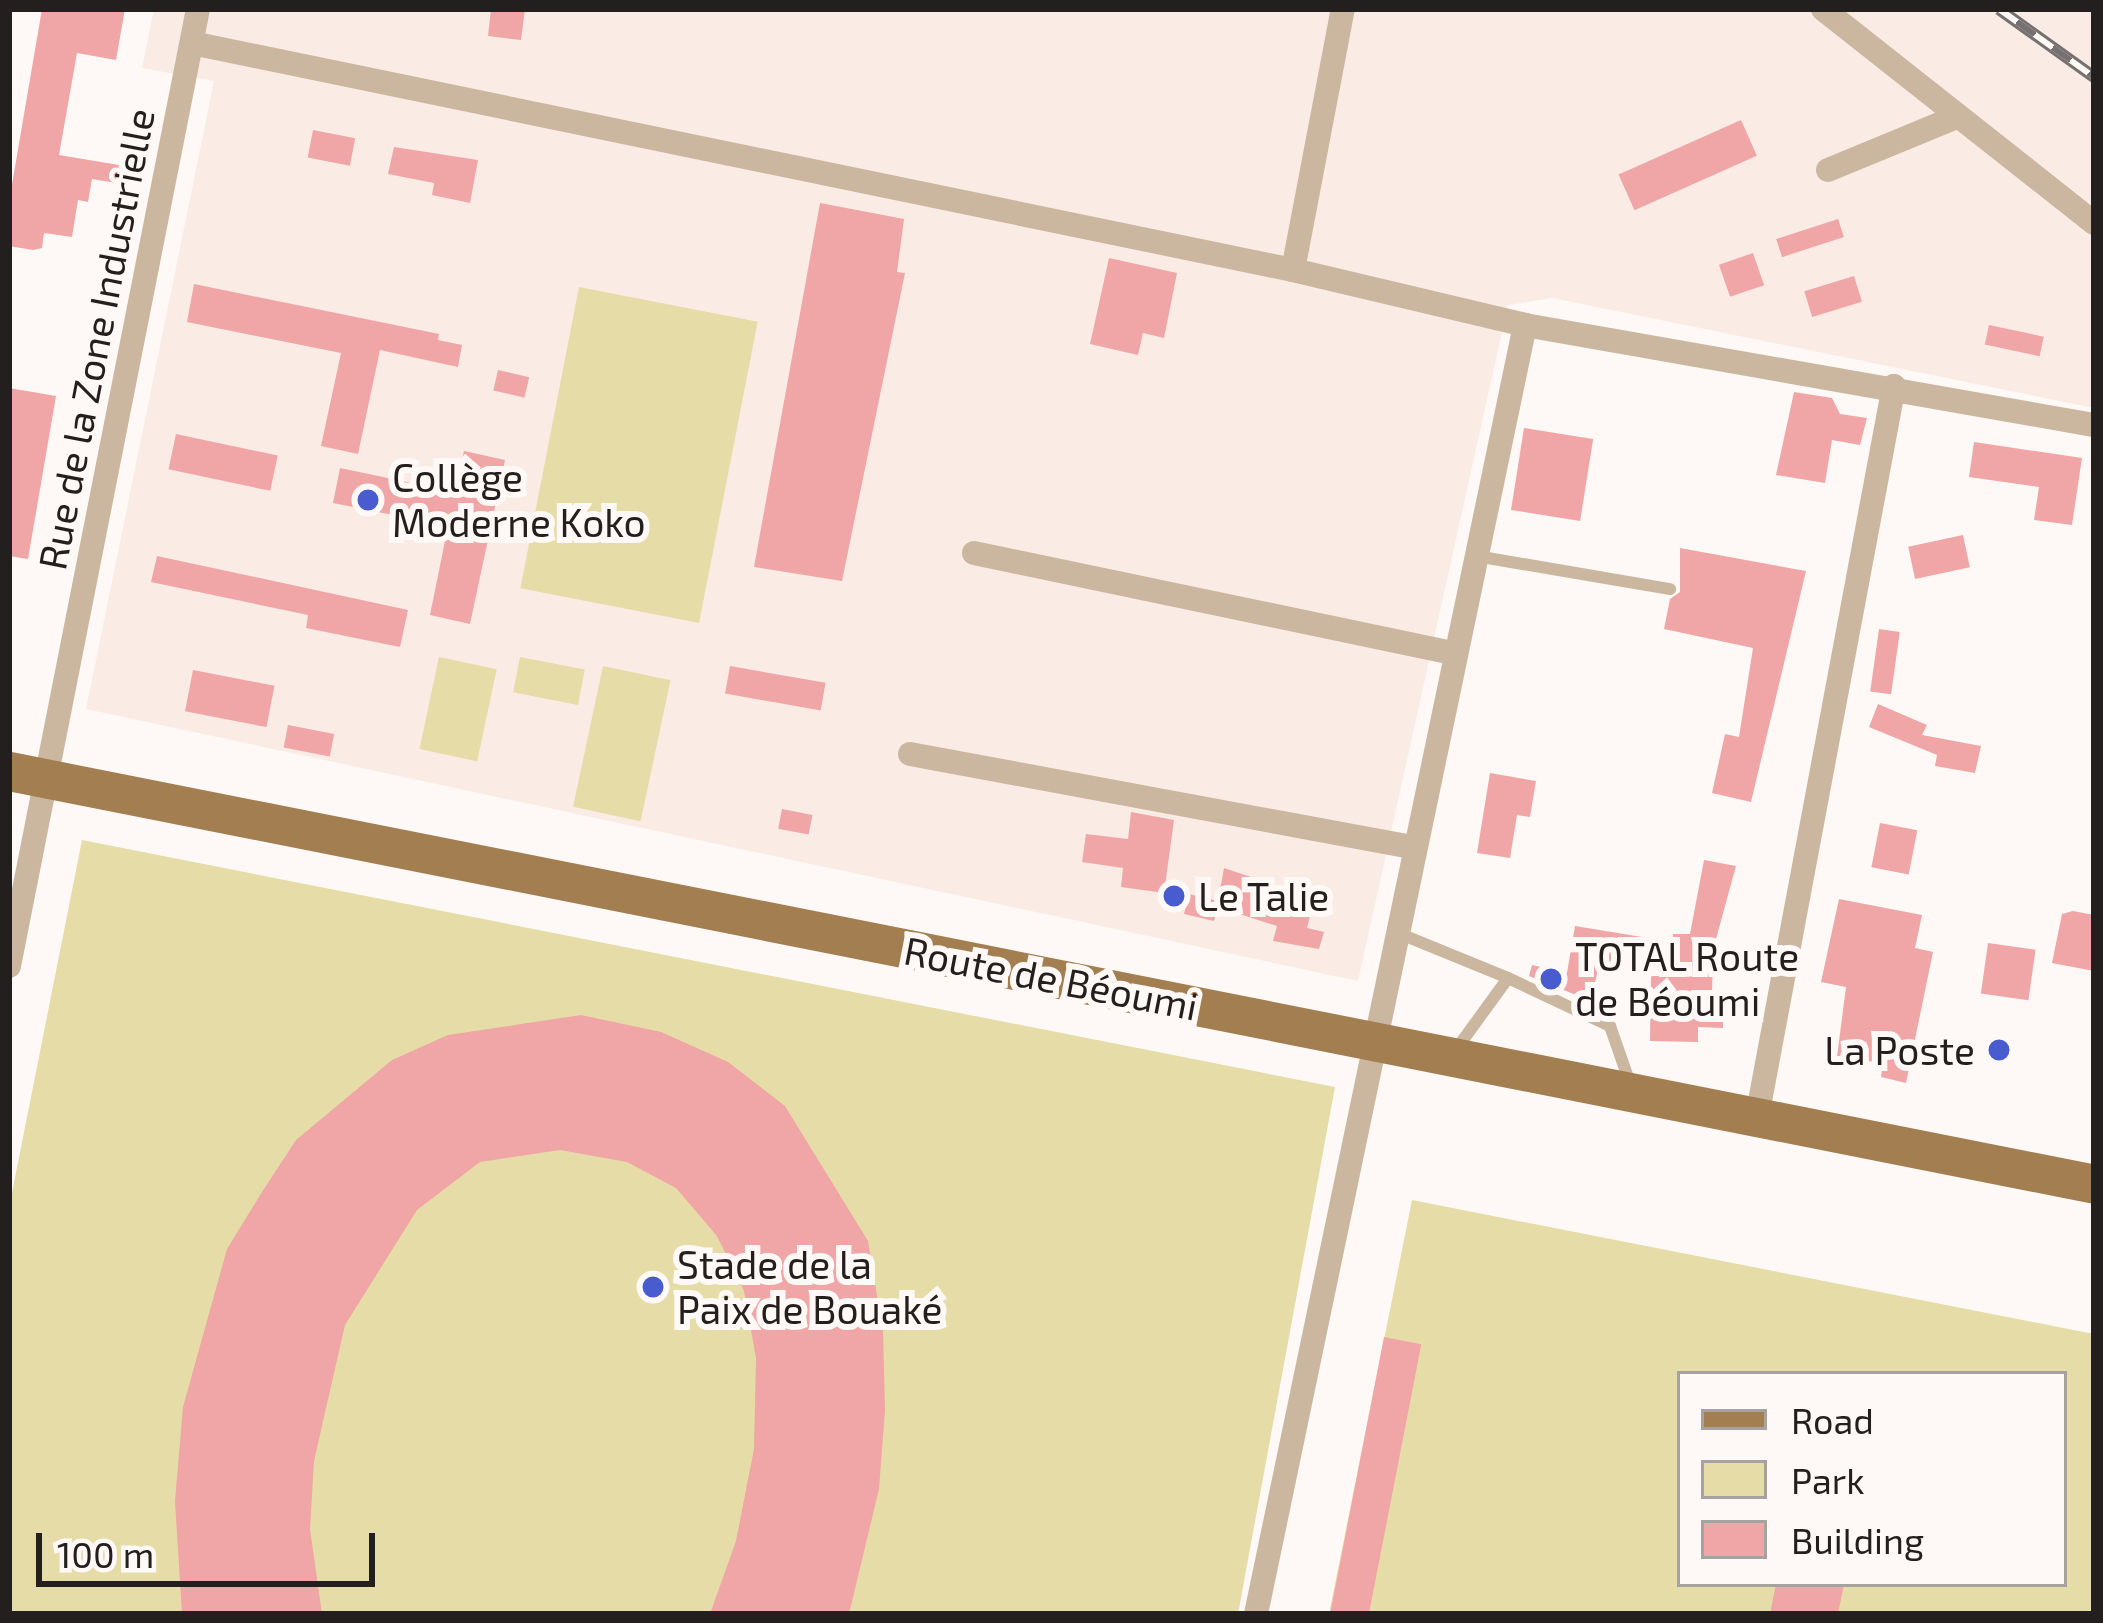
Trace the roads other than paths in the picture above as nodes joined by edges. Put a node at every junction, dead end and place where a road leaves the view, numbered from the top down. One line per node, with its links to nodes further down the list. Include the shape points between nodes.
1 (198, 9): 4 (street, Rue de la Zone Industrielle)
2 (1343, 9): 8 (street)
3 (1823, 9): 5 (street)
4 (192, 43): 8 (street); 17 (street, Rue de la Zone Industrielle)
5 (1954, 118): 6 (street); 7 (street)
6 (1828, 170)
7 (2094, 223)
8 (1293, 270): 9 (street)
9 (1525, 325): 10 (street); 13 (street)
10 (1894, 386): 11 (street); 25 (street)
11 (2094, 425)
12 (974, 554): 15 (street)
13 (1475, 556): 14 (lane); 15 (street)
14 (1670, 589)
15 (1454, 653): 18 (street)
16 (910, 754): 18 (street)
17 (27, 775): 20 (street, Rue de la Zone Industrielle); 22 (main road, Route de Béoumi)
18 (1412, 847): 19 (street)
19 (1394, 931): 21 (lane); 22 (street)
20 (9, 965)
21 (1508, 978): 23 (lane); 24 (lane, via 1610,1026)
22 (1370, 1041): 23 (main road, Route de Béoumi); 27 (street)
23 (1451, 1057): 24 (main road, Route de Béoumi)
24 (1633, 1093): 25 (main road, Route de Béoumi)
25 (1757, 1117): 26 (main road, Route de Béoumi)
26 (2094, 1184)
27 (1256, 1614)

